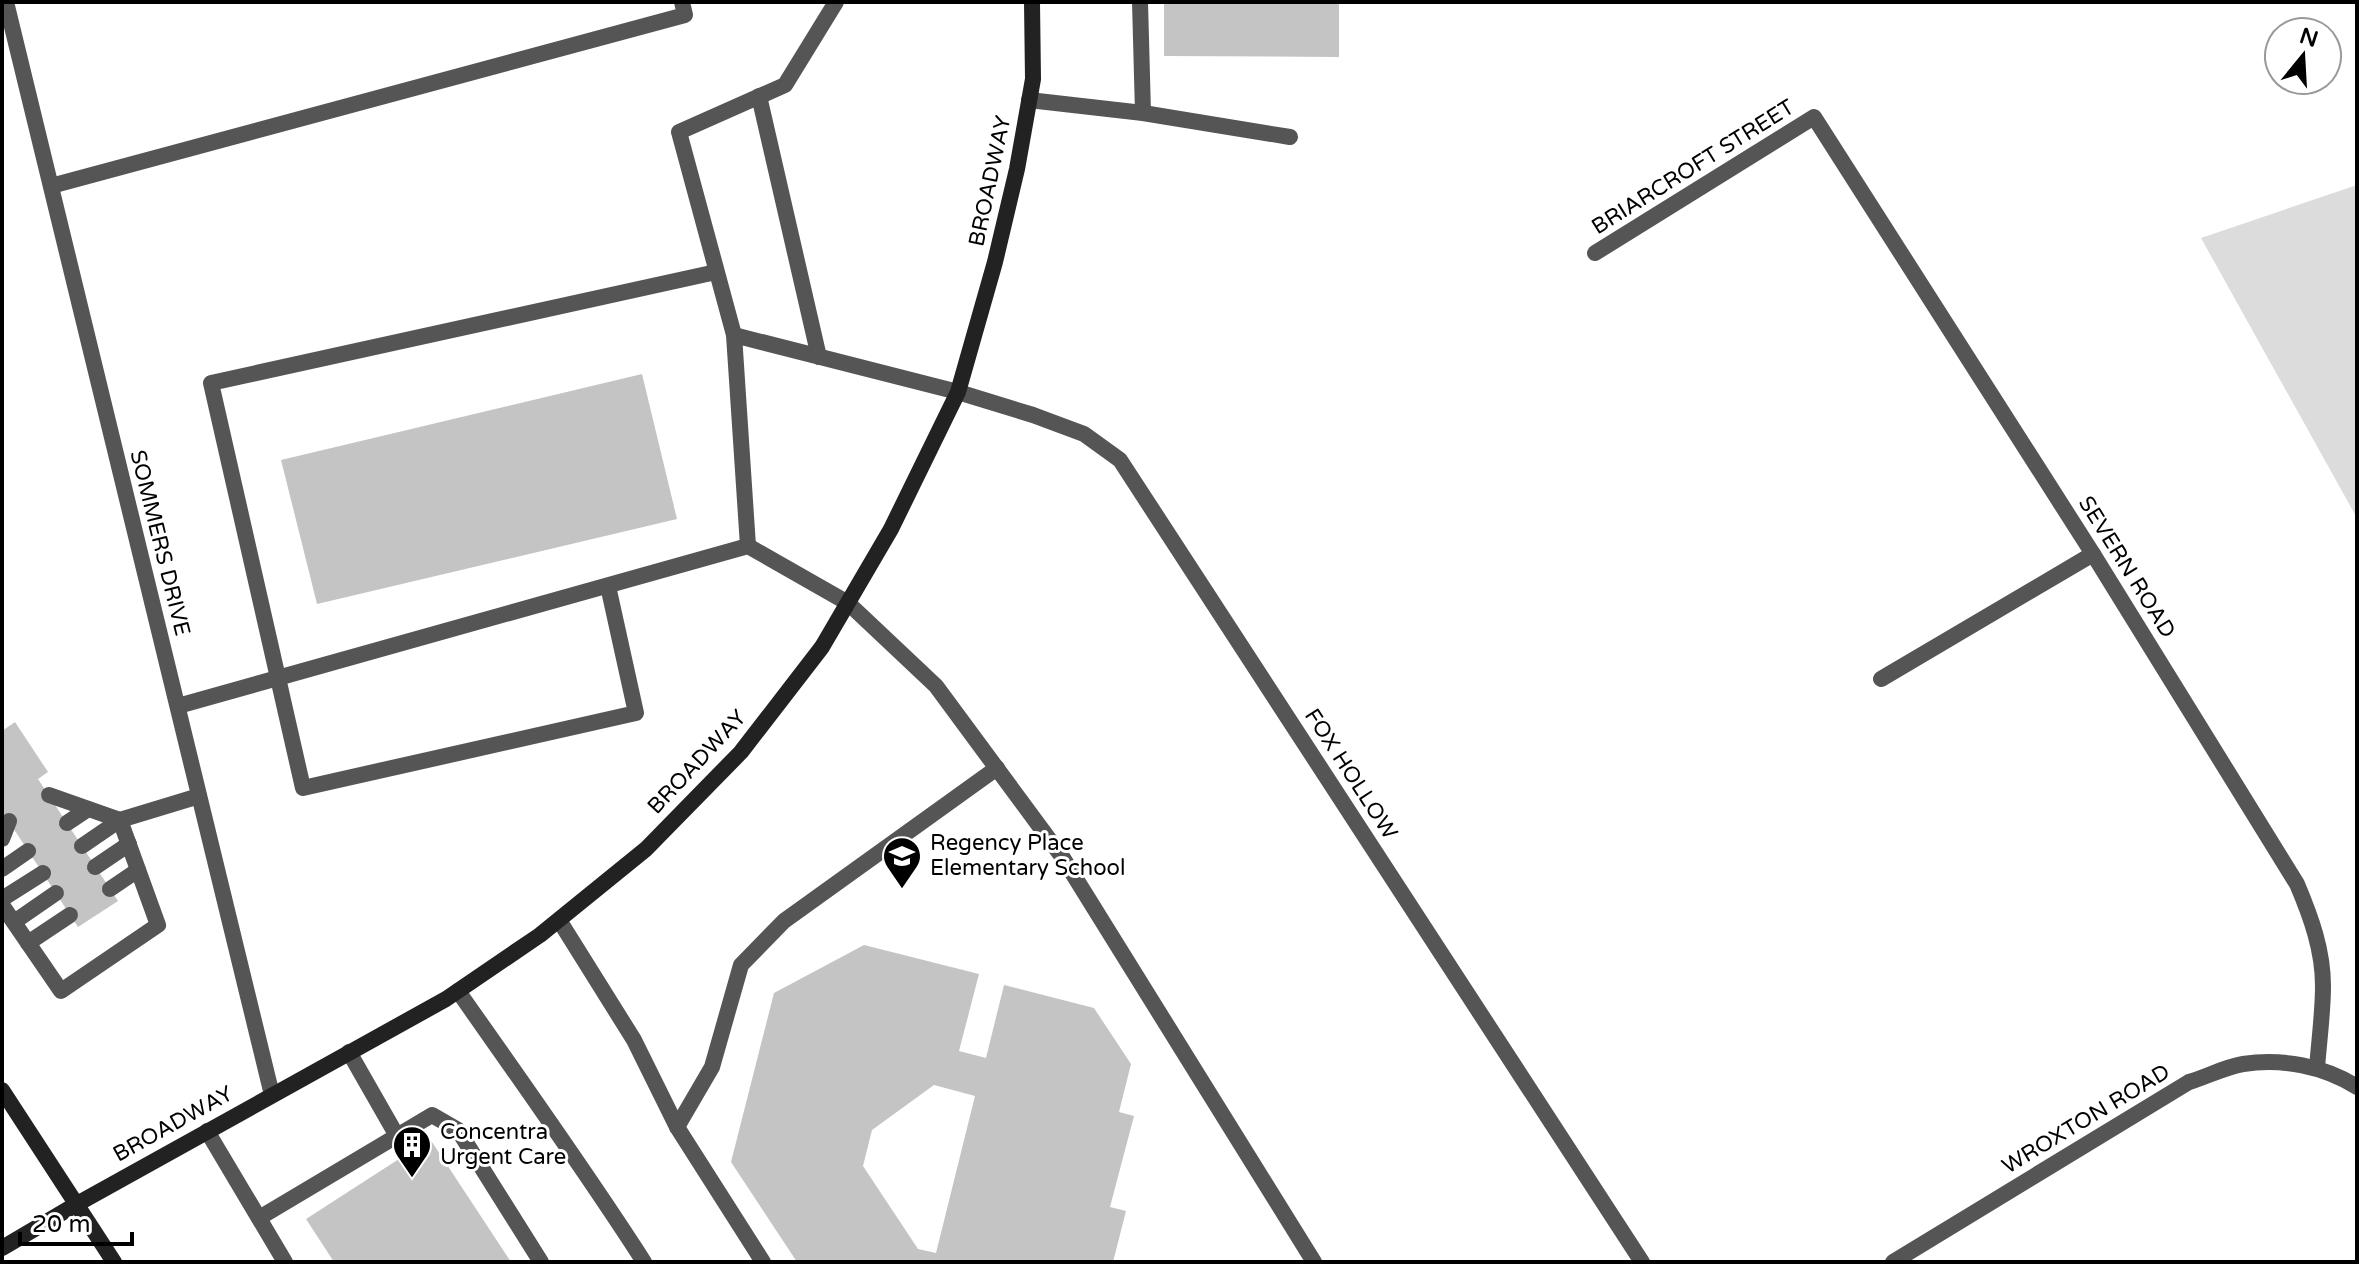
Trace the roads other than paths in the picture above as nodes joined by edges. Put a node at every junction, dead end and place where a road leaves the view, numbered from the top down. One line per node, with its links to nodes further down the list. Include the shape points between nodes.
1 (6, 2): 11 (street, SOMMERS DRIVE)
2 (682, 2): 11 (street, via 685,15)
3 (836, 2): 6 (street, via 785,85)
4 (1032, 2): 7 (main road, BROADWAY)
5 (1140, 2): 8 (street)
6 (759, 96): 13 (street, via 679,132); 15 (street)
7 (1029, 100): 8 (street); 16 (main road, BROADWAY, via 995,262)
8 (1143, 113): 10 (street)
9 (1814, 117): 12 (street, BRIARCROFT STREET); 18 (street, SEVERN ROAD)
10 (1290, 137)
11 (51, 186): 23 (street, SOMMERS DRIVE)
12 (1595, 253)
13 (716, 272): 14 (street); 21 (street, via 211,383)
14 (734, 335): 15 (street, FOX HOLLOW); 17 (street)
15 (819, 357): 16 (street, FOX HOLLOW)
16 (958, 392): 20 (main road, BROADWAY); 64 (street, FOX HOLLOW, via 1084,434 1120,460)
17 (748, 546): 19 (street); 20 (street)
18 (2093, 554): 22 (street); 48 (street, SEVERN ROAD, via 2297,884 2320,952)
19 (608, 586): 21 (street); 21 (street, via 636,713 303,788)
20 (848, 603): 24 (street, via 936,686); 43 (main road, BROADWAY, via 822,647 741,752 646,849)
21 (277, 678): 23 (street)
22 (1881, 679)
23 (178, 706): 26 (street, SOMMERS DRIVE)
24 (997, 768): 52 (street, via 784,921 741,965 712,1067); 63 (street, via 1063,858)
25 (49, 795): 27 (street)
26 (199, 796): 28 (street); 51 (street, SOMMERS DRIVE)
27 (88, 809): 28 (street); 30 (street)
28 (120, 820): 32 (street); 33 (street)
29 (9, 821): 31 (street)
30 (67, 823)
31 (2, 839)
32 (129, 844): 35 (street); 37 (street)
33 (82, 846)
34 (28, 851): 36 (street)
35 (95, 867)
36 (2, 869)
37 (138, 870): 39 (street); 45 (street, via 158,925 61,991)
38 (43, 873): 41 (street)
39 (110, 889)
40 (56, 893): 44 (street)
41 (2, 902): 44 (street)
42 (70, 915): 45 (street)
43 (559, 920): 46 (main road, BROADWAY); 52 (street, via 634,1040)
44 (14, 922): 45 (street)
45 (28, 943)
46 (458, 991): 47 (main road, BROADWAY); 61 (street)
47 (349, 1052): 51 (main road, BROADWAY); 54 (street)
48 (2317, 1068): 49 (street, WROXTON ROAD); 65 (street, WROXTON ROAD, via 2242,1064 2189,1082)
49 (2357, 1087)
50 (2, 1090): 55 (main road)
51 (272, 1095): 53 (main road, BROADWAY)
52 (677, 1127): 62 (street)
53 (207, 1131): 55 (main road, BROADWAY); 56 (street)
54 (397, 1136): 56 (street); 60 (street, via 432,1115 458,1130)
55 (77, 1204): 57 (main road, BROADWAY); 58 (main road)
56 (259, 1218): 59 (street)
57 (2, 1248)
58 (114, 1262)
59 (285, 1262)
60 (541, 1262)
61 (644, 1262)
62 (763, 1262)
63 (1314, 1262)
64 (1642, 1262)
65 (1893, 1262)

